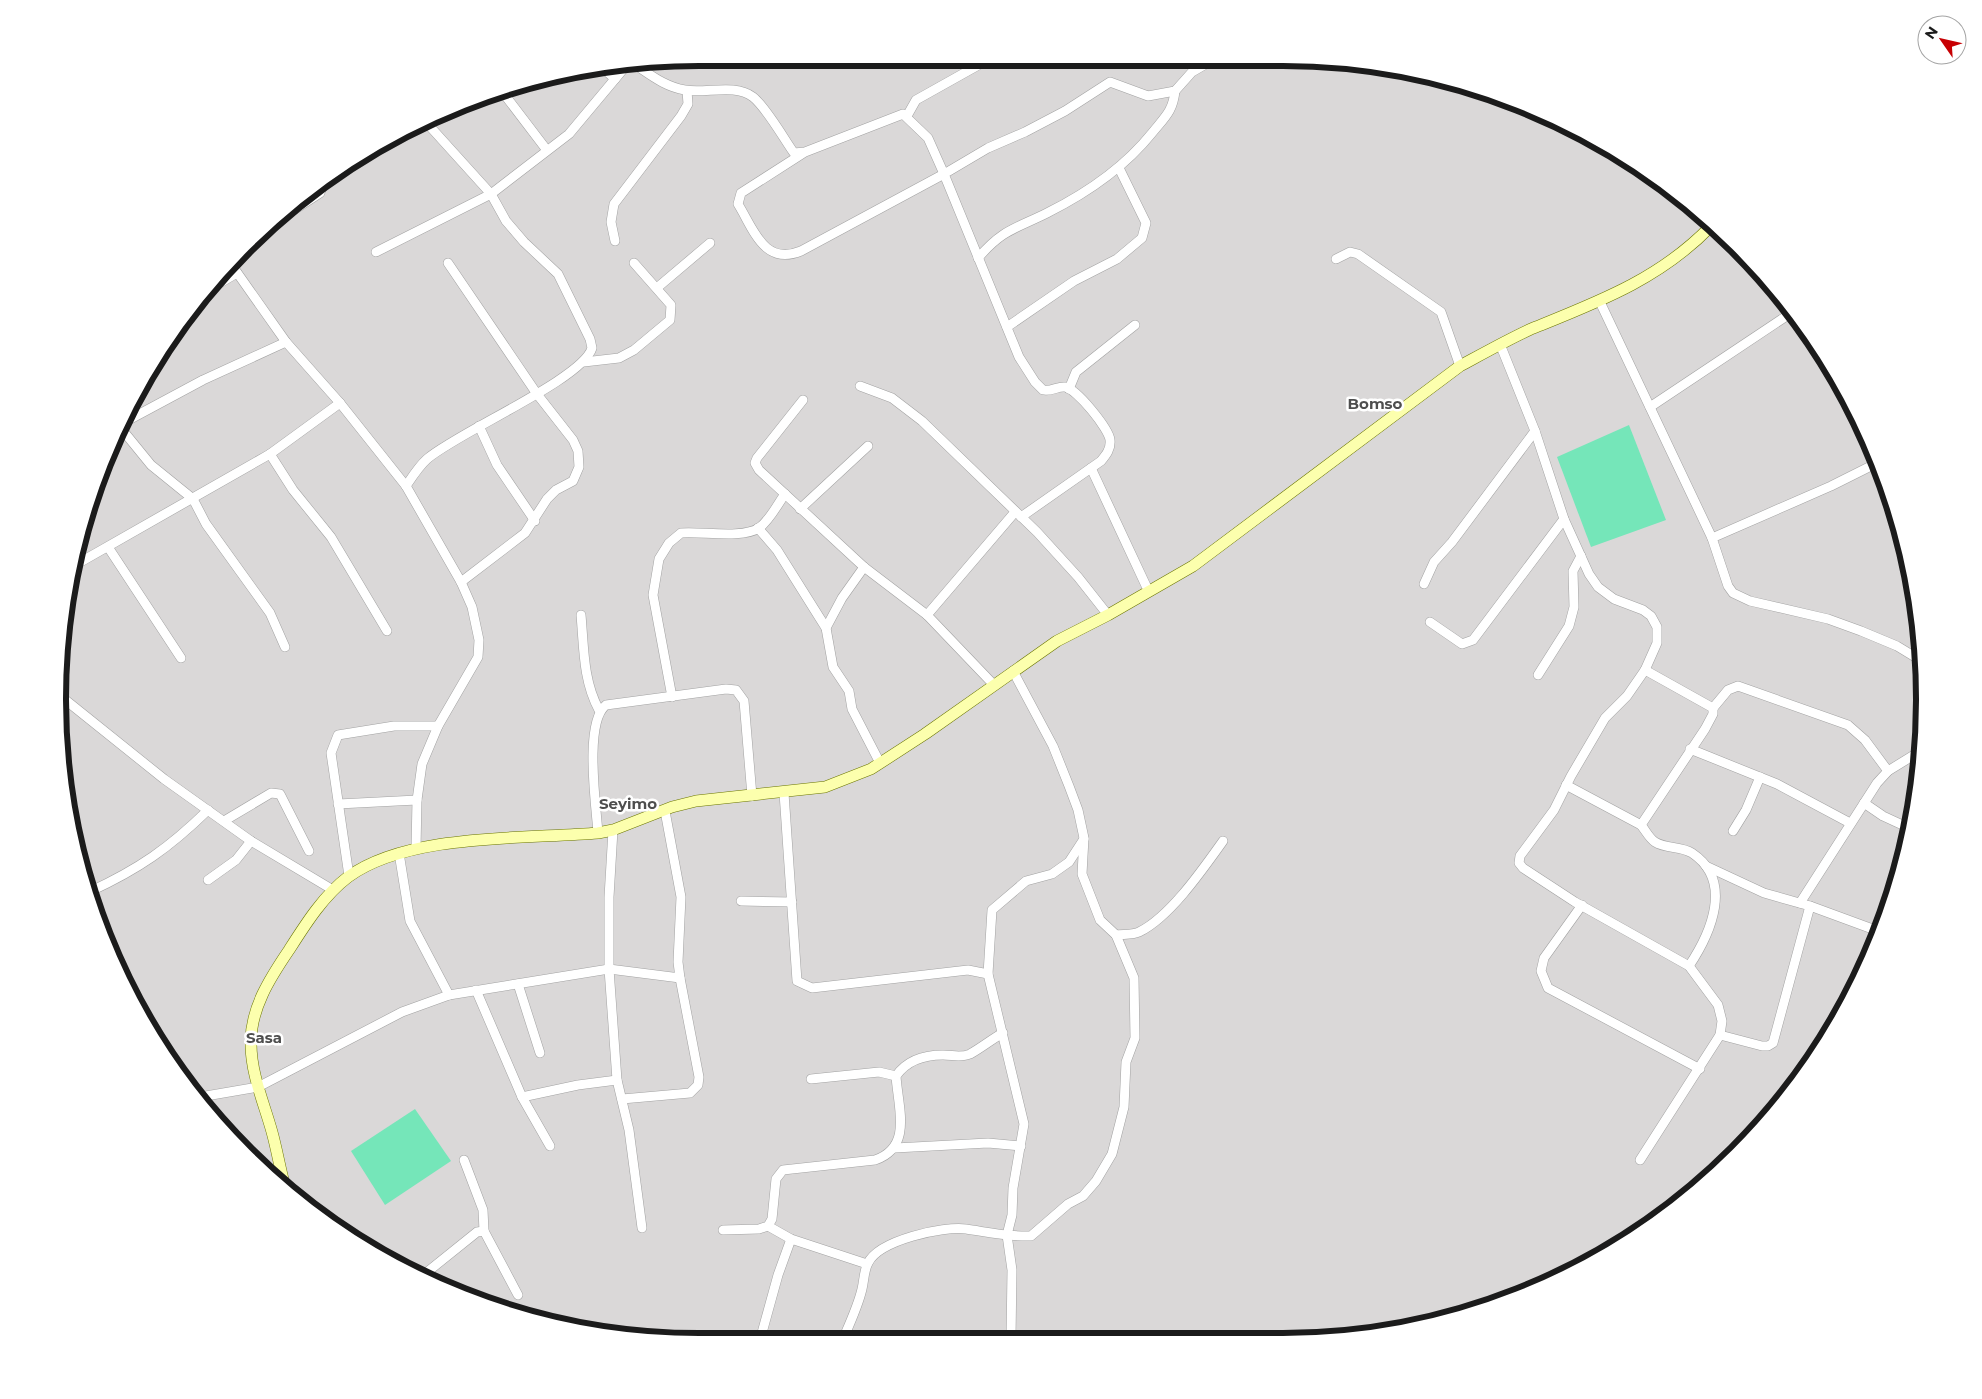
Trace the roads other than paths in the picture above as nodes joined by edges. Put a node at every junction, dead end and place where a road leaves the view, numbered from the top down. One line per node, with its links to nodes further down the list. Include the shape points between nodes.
1 (976, 66): 10 (street, via 916,100)
2 (1202, 66): 8 (street, via 1192,72)
3 (642, 70): 7 (street, via 664,84)
4 (622, 72): 6 (street)
5 (609, 73): 6 (street)
6 (616, 79): 12 (street, via 578,125)
7 (687, 91): 13 (street, via 720,90 749,95 794,153); 18 (street, via 688,104 681,116 614,204 611,222)
8 (1175, 91): 14 (street, via 1173,106 1136,153); 15 (street, via 1148,96 1110,82 1065,111 988,148)
9 (506, 97): 12 (street)
10 (907, 116): 13 (street, via 899,114); 15 (street, via 928,138)
11 (430, 127): 16 (street)
12 (546, 149): 16 (street)
13 (805, 152): 15 (street, via 740,193 738,204 763,247 777,254 801,251)
14 (1119, 168): 21 (street, via 1069,201 1006,231); 32 (street, via 1146,223 1142,238 1117,259 1074,282)
15 (944, 174): 21 (street)
16 (491, 194): 20 (street); 35 (street, via 506,221 558,274 590,339 590,353)
17 (1707, 230): 29 (street, via 1676,258)
18 (615, 241)
19 (710, 244): 28 (street)
20 (376, 252)
21 (978, 258): 32 (street)
22 (1336, 259): 36 (street, via 1350,252 1358,254 1441,312)
23 (448, 263): 39 (street)
24 (634, 263): 28 (street)
25 (235, 270): 26 (street)
26 (237, 273): 27 (street); 33 (street)
27 (225, 280)
28 (658, 287): 35 (street, via 671,305 670,320 634,350 619,358)
29 (1600, 302): 34 (street); 42 (street)
30 (1786, 316): 42 (street)
31 (1135, 325): 38 (street, via 1076,372)
32 (1007, 327): 38 (street, via 1026,370 1039,388 1048,391)
33 (286, 342): 41 (street); 43 (street)
34 (1500, 344): 36 (street); 45 (street)
35 (584, 362): 39 (street)
36 (1460, 366): 66 (street, via 1226,542 1192,566)
37 (860, 386): 55 (street, via 892,398 922,421)
38 (1069, 389): 50 (street, via 1088,406 1110,439 1107,454)
39 (537, 394): 44 (street); 57 (street, via 573,440 579,467 573,481 547,499)
40 (803, 400): 52 (street, via 755,463)
41 (340, 403): 48 (street); 51 (street)
42 (1650, 407): 59 (street)
43 (133, 418)
44 (479, 426): 51 (street, via 426,459); 57 (street, via 497,464)
45 (1535, 431): 56 (street); 65 (street, via 1434,562)
46 (125, 433): 53 (street, via 151,465)
47 (868, 446): 54 (street)
48 (270, 454): 53 (street); 72 (street, via 293,490 331,537)
49 (1871, 466): 59 (street)
50 (1091, 468): 55 (street); 66 (street)
51 (406, 486): 64 (street)
52 (785, 494): 54 (street); 58 (street)
53 (193, 499): 60 (street); 73 (street, via 206,524 270,613)
54 (800, 509): 63 (street)
55 (1018, 515): 68 (street); 69 (street, via 1078,577)
56 (1564, 519): 61 (street); 70 (street, via 1473,640 1462,644)
57 (534, 521): 64 (street, via 511,545)
58 (758, 528): 71 (street, via 777,550); 80 (street, via 738,533 681,533 669,543 659,559 654,595)
59 (1712, 538): 74 (street, via 1728,586 1741,598 1828,619 1897,646)
60 (108, 547): 62 (street); 75 (street)
61 (1581, 556): 76 (street, via 1598,587 1614,599 1651,616 1657,627 1657,643); 78 (street, via 1573,571 1574,607 1569,626)
62 (82, 561)
63 (864, 567): 68 (street); 71 (street)
64 (461, 582): 84 (street, via 476,622 478,657)
65 (1424, 584)
66 (1148, 590): 69 (street)
67 (581, 615): 83 (street, via 587,680)
68 (927, 615): 79 (street)
69 (1108, 615): 77 (street, via 1057,640)
70 (1430, 622)
71 (826, 628): 87 (street, via 833,667 849,691 852,708)
72 (387, 631)
73 (285, 647)
74 (1914, 656)
75 (181, 658)
76 (1646, 670): 82 (street); 90 (street, via 1605,718)
77 (1013, 671): 79 (street); 105 (street, via 1053,746 1078,810)
78 (1538, 675)
79 (993, 684): 87 (street)
80 (672, 696): 83 (street, via 606,705); 92 (street, via 731,689 741,696)
81 (66, 700): 96 (street)
82 (1712, 708): 85 (street, via 1713,714); 88 (street, via 1728,690 1738,686 1829,717 1857,731)
83 (599, 710): 104 (street, via 593,736)
84 (438, 726): 93 (street, via 422,764); 95 (street, via 394,726 338,735 331,753)
85 (1690, 749): 89 (street); 100 (street)
86 (1913, 756): 88 (street)
87 (880, 763): 91 (street, via 839,784)
88 (1888, 771): 94 (street)
89 (1760, 776): 99 (street); 103 (street)
90 (1566, 785): 100 (street); 119 (street, via 1554,810 1520,856 1519,863)
91 (784, 793): 92 (street); 117 (street)
92 (752, 796): 97 (street, via 696,801)
93 (417, 800): 95 (street); 108 (street)
94 (1864, 803): 99 (street); 101 (street)
95 (338, 804): 112 (street)
96 (208, 810): 98 (street); 114 (street, via 158,854)
97 (665, 810): 102 (street); 126 (street, via 682,897)
98 (224, 821): 106 (street); 109 (street, via 271,793 280,794)
99 (1850, 823): 118 (street)
100 (1641, 825): 111 (street, via 1657,843 1692,853)
101 (1903, 825)
102 (613, 830): 104 (street); 124 (street)
103 (1733, 831)
104 (598, 833): 108 (street)
105 (1084, 838): 122 (street, via 1082,874 1100,920); 125 (street, via 1069,862 1052,874 1026,881 992,910)
106 (251, 841): 113 (street, via 236,860); 115 (street)
107 (1223, 841): 122 (street, via 1195,880 1160,917 1138,932)
108 (416, 848): 110 (street)
109 (308, 851)
110 (400, 853): 112 (street); 129 (street, via 410,921)
111 (1706, 866): 118 (street, via 1764,893); 123 (street, via 1714,881 1716,902 1711,927)
112 (349, 876): 115 (street)
113 (208, 880)
114 (96, 889)
115 (333, 890): 137 (street, via 269,980 258,1005 251,1042)
116 (741, 901): 117 (street)
117 (792, 902): 125 (street, via 795,976 806,987 968,970)
118 (1800, 902): 120 (street)
119 (1582, 905): 123 (street); 133 (street, via 1544,958 1540,971 1548,988)
120 (1810, 906): 121 (street); 131 (street, via 1773,1043 1762,1046)
121 (1872, 930)
122 (1116, 935): 151 (street, via 1134,978 1135,1038 1126,1062 1124,1107 1112,1154 1096,1182 1083,1196 1068,1204 1031,1236)
123 (1690, 966): 131 (street, via 1718,1005 1722,1021)
124 (609, 969): 126 (street); 127 (street); 136 (street)
125 (988, 974): 130 (street)
126 (680, 978): 140 (street, via 698,1085 690,1093)
127 (518, 984): 128 (street); 132 (street)
128 (476, 990): 129 (street); 139 (street)
129 (449, 995): 137 (street, via 402,1012)
130 (1003, 1032): 134 (street, via 971,1054 917,1058); 142 (street, via 1024,1124)
131 (1720, 1035): 133 (street)
132 (540, 1053)
133 (1700, 1069): 145 (street)
134 (896, 1076): 135 (street, via 879,1072); 143 (street, via 901,1136)
135 (811, 1079)
136 (617, 1080): 139 (street); 140 (street)
137 (258, 1087): 138 (street); 146 (street)
138 (206, 1096)
139 (522, 1097): 141 (street)
140 (622, 1099): 148 (street)
141 (550, 1146)
142 (1021, 1146): 143 (street, via 988,1142); 151 (street)
143 (895, 1148): 147 (street, via 875,1160 783,1170 776,1179 772,1219)
144 (464, 1160): 150 (street, via 483,1210)
145 (1640, 1160)
146 (283, 1177)
147 (768, 1226): 149 (street); 152 (street)
148 (642, 1228)
149 (724, 1230)
150 (484, 1231): 154 (street, via 477,1232); 155 (street)
151 (1008, 1235): 153 (street, via 966,1229 923,1234 893,1242 874,1254); 158 (street, via 1012,1270)
152 (791, 1239): 153 (street); 156 (street)
153 (867, 1264): 157 (street, via 862,1289)
154 (429, 1272)
155 (518, 1295)
156 (762, 1333)
157 (845, 1333)
158 (1011, 1333)

